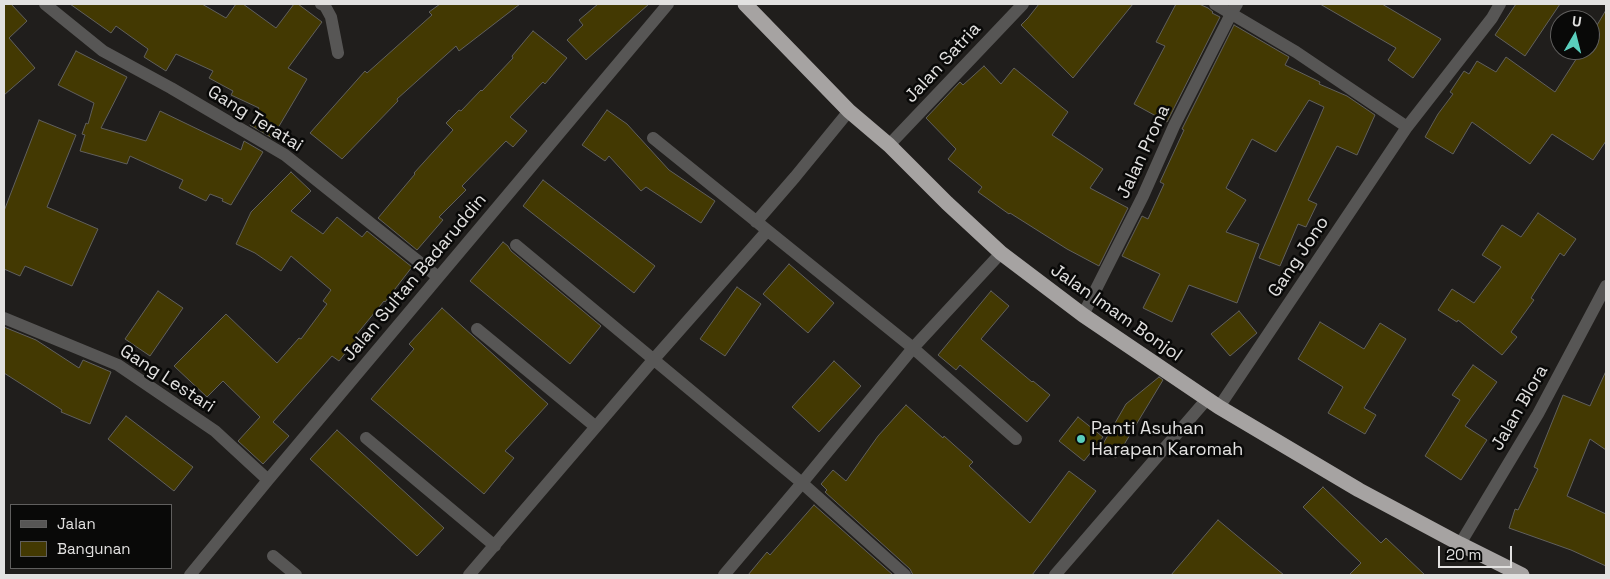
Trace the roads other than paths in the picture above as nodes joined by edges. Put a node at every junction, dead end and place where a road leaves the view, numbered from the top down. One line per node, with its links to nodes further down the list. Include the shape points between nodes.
1 (321, 4): 9 (street, via 331,17)
2 (668, 4): 18 (street, Jalan Sultan Badaruddin)
3 (745, 4): 10 (highway, Jalan Imam Bonjol)
4 (1023, 4): 13 (street, Jalan Satria)
5 (1215, 4): 8 (street)
6 (1500, 4): 11 (street, Gang Jono)
7 (54, 6): 18 (street, Gang Teratai, via 103,51 285,155)
8 (1235, 8): 11 (street); 20 (street, Jalan Prona)
9 (338, 52)
10 (850, 111): 13 (highway, Jalan Imam Bonjol); 14 (street)
11 (1407, 126): 25 (street, Gang Jono)
12 (653, 138): 14 (street)
13 (889, 146): 17 (highway, Jalan Imam Bonjol)
14 (756, 222): 15 (street)
15 (767, 231): 23 (street); 24 (street)
16 (516, 245): 24 (street)
17 (1001, 253): 20 (highway, Jalan Imam Bonjol); 23 (street)
18 (438, 277): 29 (street, Jalan Sultan Badaruddin)
19 (1606, 286): 31 (street, Jalan Blora, via 1538,414)
20 (1083, 315): 25 (highway, Jalan Imam Bonjol)
21 (4, 318): 29 (street, Gang Lestari, via 118,365 215,431)
22 (477, 329): 26 (street)
23 (914, 348): 28 (street); 30 (street)
24 (654, 359): 26 (street); 30 (street)
25 (1213, 403): 31 (highway, Jalan Imam Bonjol, via 1359,490); 39 (street, Gang Jono, via 1123,495)
26 (596, 427): 32 (street)
27 (366, 438): 32 (street)
28 (1016, 439)
29 (268, 480): 34 (street, Jalan Sultan Badaruddin)
30 (802, 483): 37 (street); 38 (street)
31 (1460, 544): 40 (highway, Jalan Imam Bonjol)
32 (495, 546): 36 (street)
33 (272, 556): 35 (street)
34 (190, 575)
35 (296, 575)
36 (469, 575)
37 (724, 575)
38 (905, 575)
39 (1055, 575)
40 (1522, 575)

